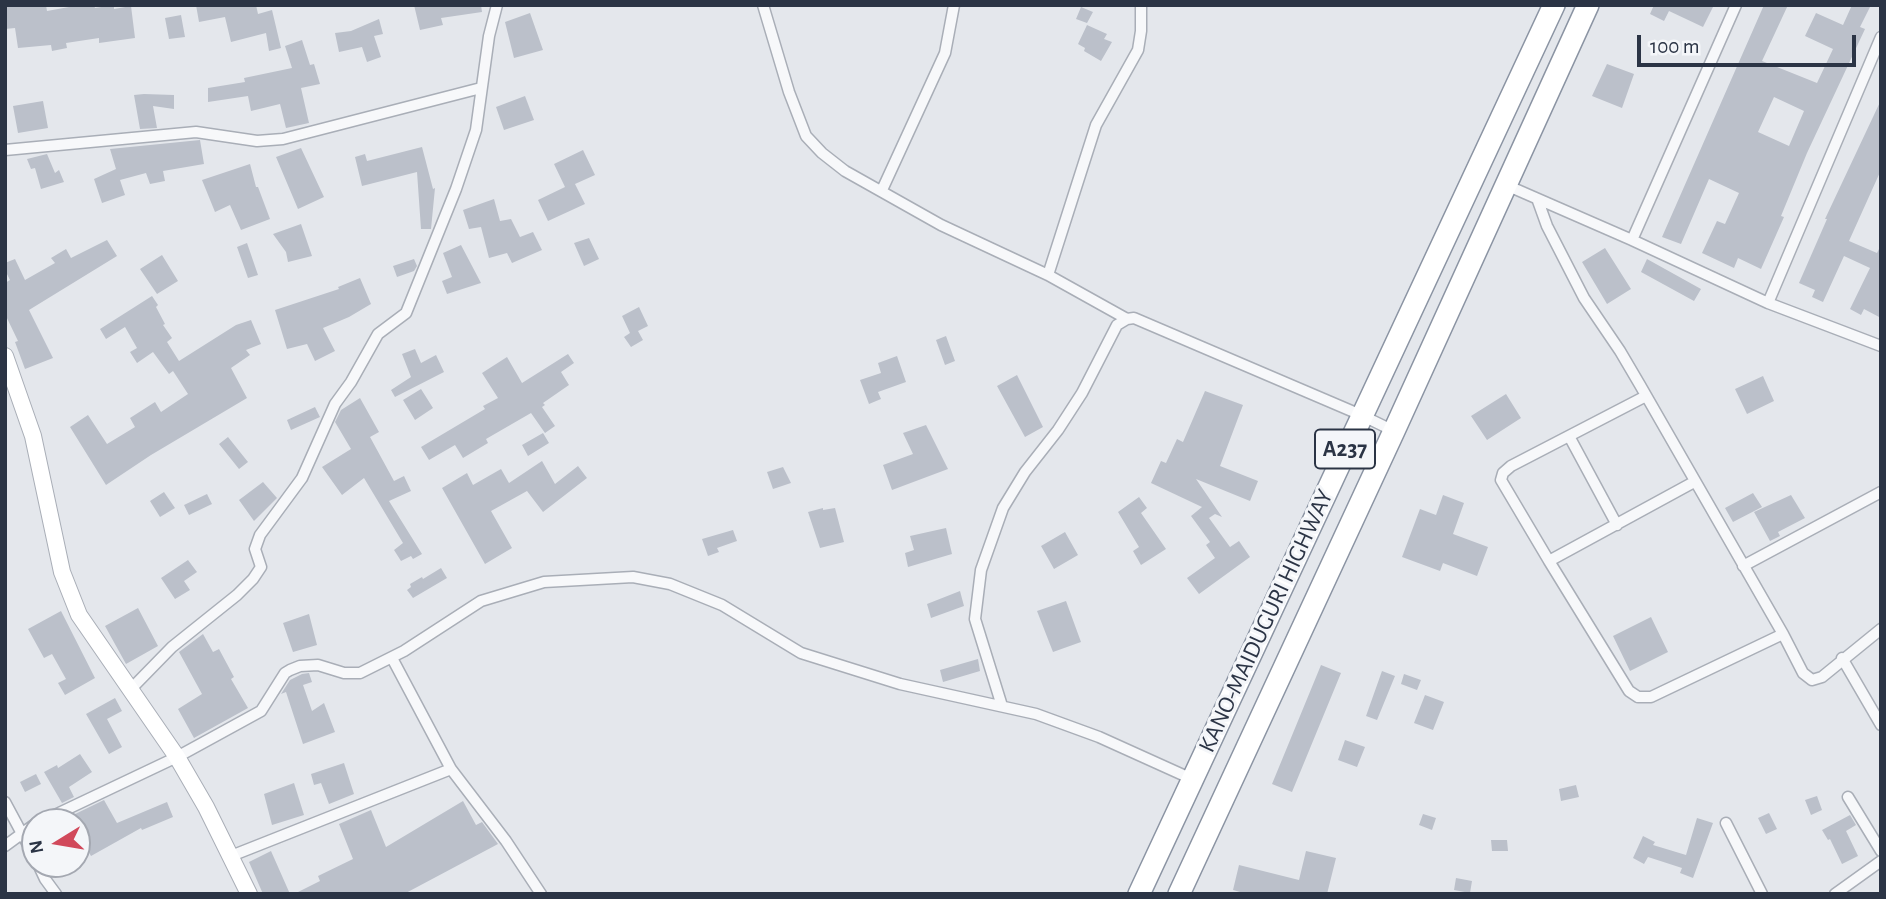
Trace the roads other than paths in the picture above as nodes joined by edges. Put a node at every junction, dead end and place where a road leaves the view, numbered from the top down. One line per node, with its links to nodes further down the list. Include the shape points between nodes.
1 (498, 5): 9 (street)
2 (763, 5): 12 (street, via 806,136 845,171)
3 (954, 5): 12 (street, via 944,53)
4 (1553, 5): 21 (highway, KANO-MAIDUGURI HIGHWAY / A237)
5 (1588, 5): 11 (highway, KANO-MAIDUGURI HIGHWAY / A237)
6 (1736, 5): 14 (street)
7 (1142, 7): 15 (street, via 1138,50 1096,125)
8 (1881, 37): 16 (street)
9 (481, 88): 10 (street, via 283,139 257,141 196,132); 33 (street, via 476,130 407,313 378,334 335,404 302,478 260,535 255,549 261,566 237,595 172,647)
10 (5, 150)
11 (1506, 185): 13 (street); 22 (highway, KANO-MAIDUGURI HIGHWAY / A237)
12 (882, 190): 15 (street, via 941,225)
13 (1538, 201): 14 (street); 20 (street, via 1584,298)
14 (1632, 240): 16 (street)
15 (1048, 275): 17 (street)
16 (1768, 303): 18 (street)
17 (1127, 319): 21 (street); 34 (street, via 1117,325 1082,393 1003,508 981,570 975,620)
18 (1881, 346)
19 (5, 356): 33 (street, via 33,436 62,572 79,615)
20 (1646, 396): 23 (street); 24 (street)
21 (1361, 415): 22 (street); 38 (highway, KANO-MAIDUGURI HIGHWAY / A237)
22 (1394, 431): 50 (highway, KANO-MAIDUGURI HIGHWAY / A237)
23 (1569, 436): 26 (street); 27 (street, via 1511,467 1501,480)
24 (1694, 482): 26 (street); 28 (street)
25 (1881, 492): 28 (street)
26 (1617, 525): 27 (street)
27 (1549, 561): 30 (street, via 1629,691 1638,697 1651,697)
28 (1743, 566): 30 (street)
29 (1881, 629): 32 (street)
30 (1783, 634): 32 (street, via 1802,673 1812,680)
31 (392, 657): 34 (street, via 481,601 544,582 633,577 670,583 722,605 801,653 900,684); 36 (street, via 360,673 318,665 290,670 261,711); 37 (street)
32 (1842, 658): 35 (street)
33 (130, 690): 36 (street)
34 (1002, 706): 38 (street, via 1099,737)
35 (1881, 725)
36 (177, 757): 41 (street); 47 (street)
37 (451, 769): 47 (street); 53 (street)
38 (1192, 779): 54 (highway, KANO-MAIDUGURI HIGHWAY / A237)
39 (1849, 797): 46 (street)
40 (5, 802): 43 (street)
41 (69, 808)
42 (1726, 823): 55 (street)
43 (21, 828)
44 (21, 835): 45 (street)
45 (5, 846)
46 (1881, 852)
47 (231, 856): 52 (street)
48 (1881, 861): 56 (street)
49 (45, 878): 51 (street)
50 (1182, 893)
51 (56, 894)
52 (249, 894)
53 (541, 894)
54 (1139, 894)
55 (1762, 894)
56 (1835, 894)

